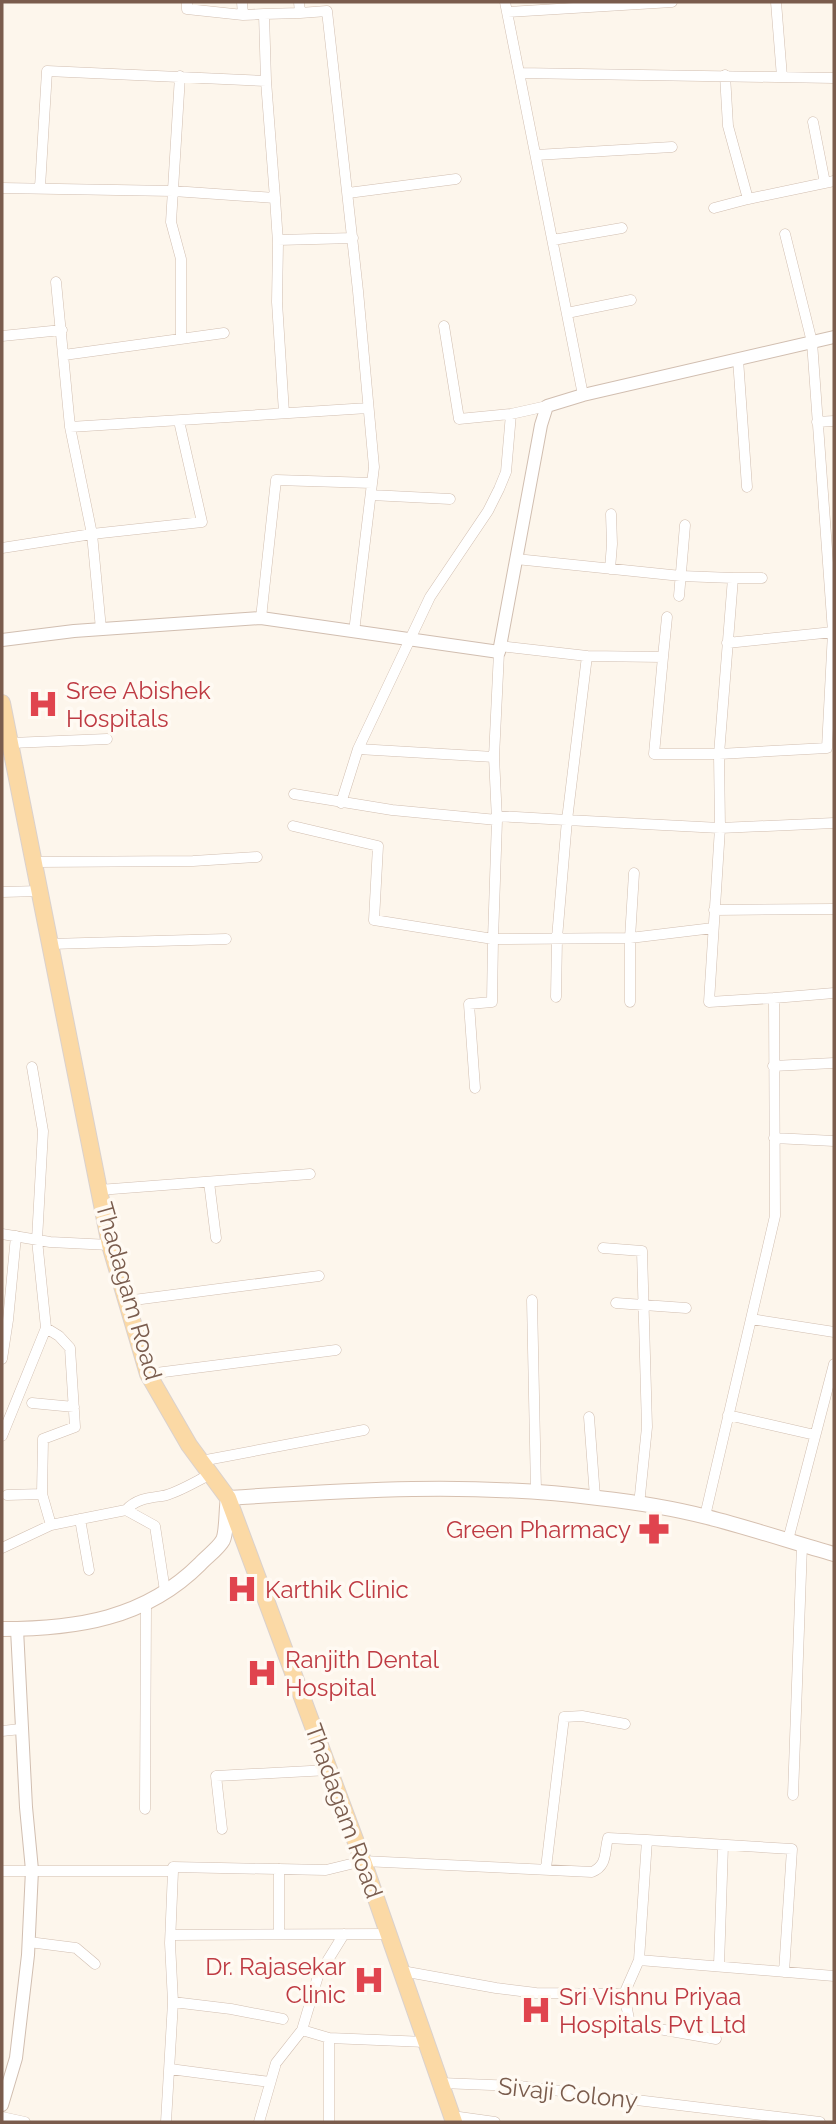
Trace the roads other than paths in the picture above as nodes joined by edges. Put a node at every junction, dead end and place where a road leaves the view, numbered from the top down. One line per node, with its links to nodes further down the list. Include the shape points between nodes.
1 (187, 2): 8 (street, via 187,9)
2 (242, 2): 8 (street)
3 (299, 2): 7 (street)
4 (672, 2): 6 (street)
5 (776, 2): 13 (street)
6 (506, 7): 10 (street)
7 (300, 13): 9 (street); 24 (street, via 327,11)
8 (243, 15): 9 (street)
9 (264, 15): 15 (street)
10 (519, 73): 11 (street); 18 (street)
11 (724, 75): 13 (street); 26 (street, via 728,126)
12 (180, 76): 15 (street); 21 (street, via 47,71); 23 (street)
13 (782, 77): 14 (street)
14 (834, 78)
15 (266, 81): 25 (street)
16 (813, 122): 20 (street)
17 (672, 147): 18 (street)
18 (536, 156): 32 (street)
19 (456, 179): 24 (street)
20 (830, 182): 26 (street)
21 (40, 187): 22 (street); 23 (street)
22 (2, 188)
23 (173, 191): 25 (street); 41 (street, via 171,222 181,259)
24 (348, 193): 30 (street)
25 (275, 198): 31 (street)
26 (748, 199): 27 (street)
27 (714, 208)
28 (622, 228): 32 (street)
29 (785, 234): 42 (street)
30 (353, 238): 31 (street); 47 (street)
31 (278, 240): 48 (street)
32 (553, 240): 35 (street)
33 (56, 282): 37 (street)
34 (631, 300): 35 (street)
35 (567, 313): 45 (street)
36 (444, 326): 49 (street, via 459,419)
37 (62, 330): 39 (street); 43 (street)
38 (225, 333): 41 (street)
39 (2, 336)
40 (834, 337): 42 (street)
41 (181, 339): 43 (street)
42 (811, 342): 44 (street); 52 (street)
43 (64, 355): 53 (street)
44 (738, 359): 45 (street); 55 (street)
45 (583, 394): 46 (street)
46 (547, 406): 49 (street); 64 (street)
47 (368, 408): 48 (street); 54 (street)
48 (284, 413): 50 (street)
49 (511, 414): 75 (street, via 506,472 499,489 430,597)
50 (179, 421): 53 (street); 62 (street, via 202,522)
51 (834, 421): 52 (street)
52 (817, 422): 57 (street)
53 (70, 427): 62 (street)
54 (372, 483): 56 (street); 71 (street, via 276,480)
55 (747, 487)
56 (371, 495): 59 (street); 73 (street)
57 (822, 497): 58 (street); 74 (street)
58 (834, 498)
59 (450, 499)
60 (611, 514): 65 (street)
61 (685, 525): 66 (street)
62 (92, 534): 63 (street); 72 (street)
63 (2, 548)
64 (516, 559): 65 (street); 78 (street)
65 (610, 569): 66 (street)
66 (681, 576): 67 (street); 69 (street)
67 (733, 578): 68 (street); 77 (street)
68 (762, 578)
69 (679, 596)
70 (667, 617): 80 (street)
71 (261, 618): 72 (street); 73 (street)
72 (100, 629): 76 (street)
73 (354, 632): 75 (street)
74 (833, 632): 77 (street); 85 (street)
75 (411, 639): 78 (street); 84 (street)
76 (2, 640)
77 (726, 643): 86 (street)
78 (500, 649): 79 (street); 87 (street)
79 (587, 656): 80 (street); 91 (street)
80 (663, 657): 86 (street, via 654,754)
81 (2, 703): 83 (main road, Thadagam Road)
82 (107, 739): 83 (street)
83 (11, 743): 96 (main road, Thadagam Road)
84 (358, 748): 87 (street); 89 (street)
85 (831, 748): 86 (street)
86 (719, 754): 94 (street)
87 (494, 757): 90 (street)
88 (294, 794): 89 (street)
89 (341, 803): 90 (street)
90 (497, 818): 91 (street); 106 (street)
91 (567, 820): 94 (street); 103 (street)
92 (834, 823): 94 (street)
93 (293, 826): 106 (street, via 378,846 373,920)
94 (720, 828): 101 (street)
95 (257, 857): 96 (street)
96 (35, 862): 98 (main road, Thadagam Road)
97 (634, 873): 104 (street)
98 (40, 891): 99 (street); 107 (main road, Thadagam Road)
99 (2, 892)
100 (834, 909): 101 (street)
101 (714, 910): 102 (street)
102 (713, 928): 104 (street); 110 (street, via 709,1002)
103 (557, 938): 104 (street); 106 (street); 109 (street)
104 (630, 938): 111 (street)
105 (226, 939): 107 (street)
106 (493, 939): 115 (street, via 492,1002 468,1004)
107 (50, 944): 120 (main road, Thadagam Road)
108 (834, 993): 110 (street)
109 (556, 997)
110 (774, 998): 113 (street)
111 (630, 1002)
112 (834, 1063): 113 (street)
113 (773, 1066): 116 (street)
114 (32, 1067): 124 (street, via 43,1131)
115 (475, 1088)
116 (774, 1138): 117 (street); 133 (street, via 775,1216)
117 (834, 1141)
118 (310, 1174): 119 (street)
119 (209, 1182): 120 (street); 123 (street)
120 (99, 1190): 125 (main road, Thadagam Road)
121 (2, 1234): 122 (street)
122 (16, 1236): 124 (street); 137 (street)
123 (216, 1238)
124 (37, 1240): 125 (street); 134 (street)
125 (110, 1245): 129 (main road, Thadagam Road)
126 (603, 1248): 131 (street, via 642,1251)
127 (319, 1276): 129 (street)
128 (532, 1300): 148 (street)
129 (127, 1301): 139 (main road, Thadagam Road)
130 (616, 1303): 131 (street)
131 (644, 1305): 132 (street); 153 (street, via 647,1427)
132 (686, 1308)
133 (751, 1319): 135 (street); 142 (street)
134 (46, 1328): 141 (street, via 70,1348); 146 (street)
135 (834, 1332)
136 (336, 1350): 139 (street)
137 (2, 1359)
138 (834, 1364): 145 (street)
139 (148, 1374): 147 (main road, Thadagam Road)
140 (32, 1403): 141 (street)
141 (74, 1407): 149 (street, via 75,1427 43,1439)
142 (728, 1415): 145 (street); 155 (street)
143 (589, 1417): 151 (street)
144 (364, 1430): 147 (street)
145 (815, 1434): 158 (street)
146 (2, 1436)
147 (206, 1467): 152 (main road, Thadagam Road); 154 (street, via 163,1496 132,1503)
148 (536, 1491): 151 (main road); 152 (main road, via 379,1489)
149 (42, 1494): 150 (street); 157 (street)
150 (7, 1495)
151 (596, 1497): 153 (main road)
152 (228, 1498): 162 (main road, via 223,1540); 169 (main road, Thadagam Road)
153 (639, 1505): 155 (main road)
154 (126, 1510): 156 (street); 162 (street, via 155,1526)
155 (705, 1516): 158 (main road)
156 (80, 1519): 157 (street); 161 (street)
157 (51, 1525): 159 (street)
158 (795, 1542): 160 (main road); 170 (street)
159 (2, 1548)
160 (834, 1554)
161 (89, 1570)
162 (165, 1591): 163 (main road)
163 (146, 1604): 165 (main road, via 98,1621); 171 (street)
164 (2, 1629): 165 (main road)
165 (17, 1629): 167 (street)
166 (625, 1724): 176 (street, via 564,1717)
167 (21, 1729): 168 (street); 178 (street)
168 (2, 1731)
169 (330, 1770): 172 (street, via 216,1776); 175 (main road, Thadagam Road)
170 (793, 1795)
171 (145, 1809)
172 (222, 1829)
173 (647, 1840): 174 (street); 176 (street, via 608,1838 605,1860 592,1872); 186 (street)
174 (723, 1845): 188 (street); 190 (street, via 792,1849)
175 (363, 1861): 176 (street); 177 (street, via 327,1870); 183 (main road, Thadagam Road)
176 (546, 1868)
177 (279, 1869): 180 (street, via 173,1867); 181 (street)
178 (32, 1870): 179 (street); 180 (street); 185 (street)
179 (2, 1871)
180 (173, 1871): 184 (street)
181 (279, 1934): 182 (street); 184 (street)
182 (344, 1934): 183 (street); 195 (street, via 318,1976)
183 (389, 1934): 189 (main road, Thadagam Road)
184 (171, 1935): 193 (street)
185 (29, 1942): 187 (street, via 76,1948); 202 (street, via 16,2058)
186 (639, 1960): 188 (street); 192 (street)
187 (94, 1964)
188 (719, 1965): 190 (street)
189 (401, 1971): 192 (street, via 536,1993); 198 (main road, Thadagam Road)
190 (784, 1972): 191 (street)
191 (834, 1976)
192 (624, 1994): 197 (street, via 630,2024)
193 (173, 2002): 194 (street); 199 (street)
194 (283, 2019)
195 (302, 2031): 196 (street); 200 (street, via 276,2063)
196 (329, 2038): 198 (street); 208 (street)
197 (716, 2039)
198 (426, 2042): 201 (main road, Thadagam Road)
199 (170, 2069): 200 (street); 206 (street)
200 (270, 2082): 207 (street)
201 (440, 2083): 204 (main road, Thadagam Road); 210 (street, Sivaji Colony, via 519,2086)
202 (2, 2105)
203 (2, 2117): 205 (street)
204 (453, 2119): 209 (street, Sivaji Colony)
205 (25, 2122)
206 (166, 2122)
207 (259, 2122)
208 (329, 2122)
209 (495, 2122)
210 (820, 2122)

